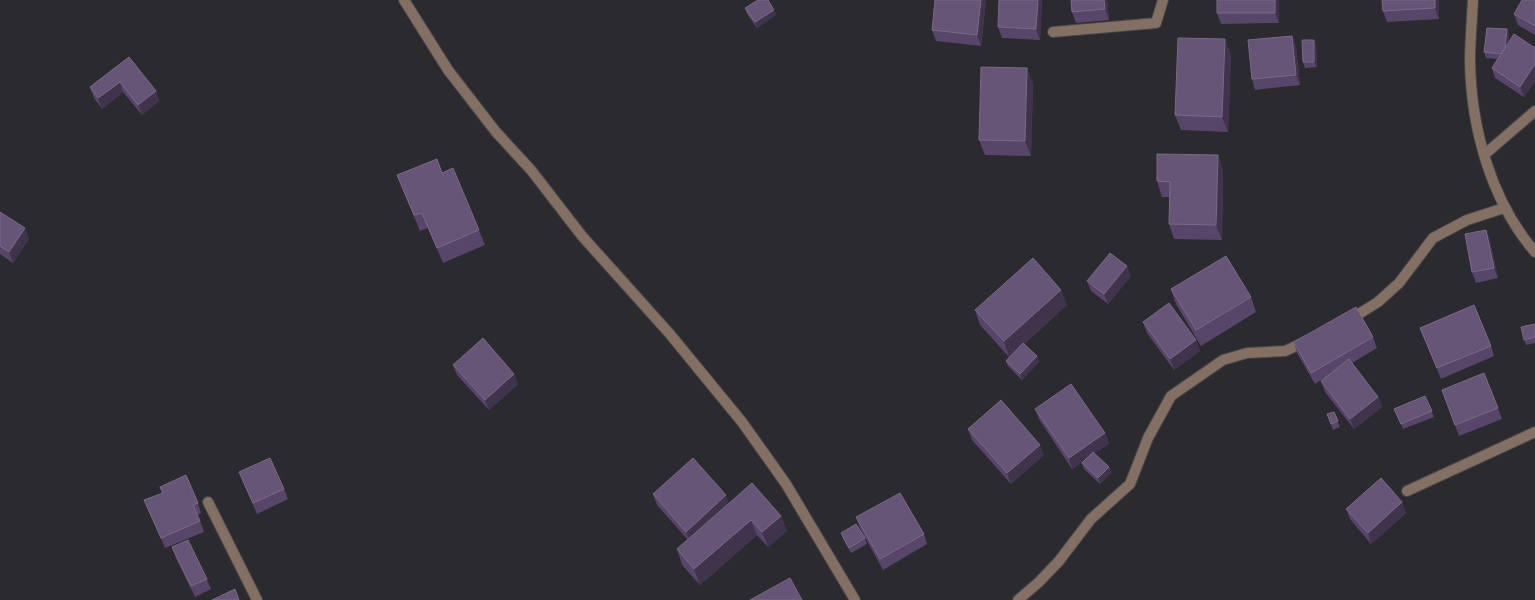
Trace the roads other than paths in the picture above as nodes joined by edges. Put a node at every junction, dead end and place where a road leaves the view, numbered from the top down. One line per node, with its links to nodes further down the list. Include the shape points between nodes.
1 (404, 0): 15 (street, via 448,70 496,132 742,422 786,484)
2 (1163, 0): 4 (street, via 1156,23)
3 (1473, 0): 6 (street, via 1470,62 1477,126)
4 (1053, 32)
5 (1535, 111): 6 (street)
6 (1484, 155): 7 (street)
7 (1504, 208): 8 (street, via 1519,234); 9 (street, via 1467,220 1433,238 1398,283 1358,316)
8 (1535, 252)
9 (1342, 324)
10 (1317, 336): 16 (street, via 1285,351 1247,353 1223,360 1171,396 1148,438 1130,484 1091,519 1059,561)
11 (1535, 432): 12 (street)
12 (1407, 491)
13 (208, 502): 14 (street)
14 (257, 600)
15 (855, 600)
16 (1018, 600)

